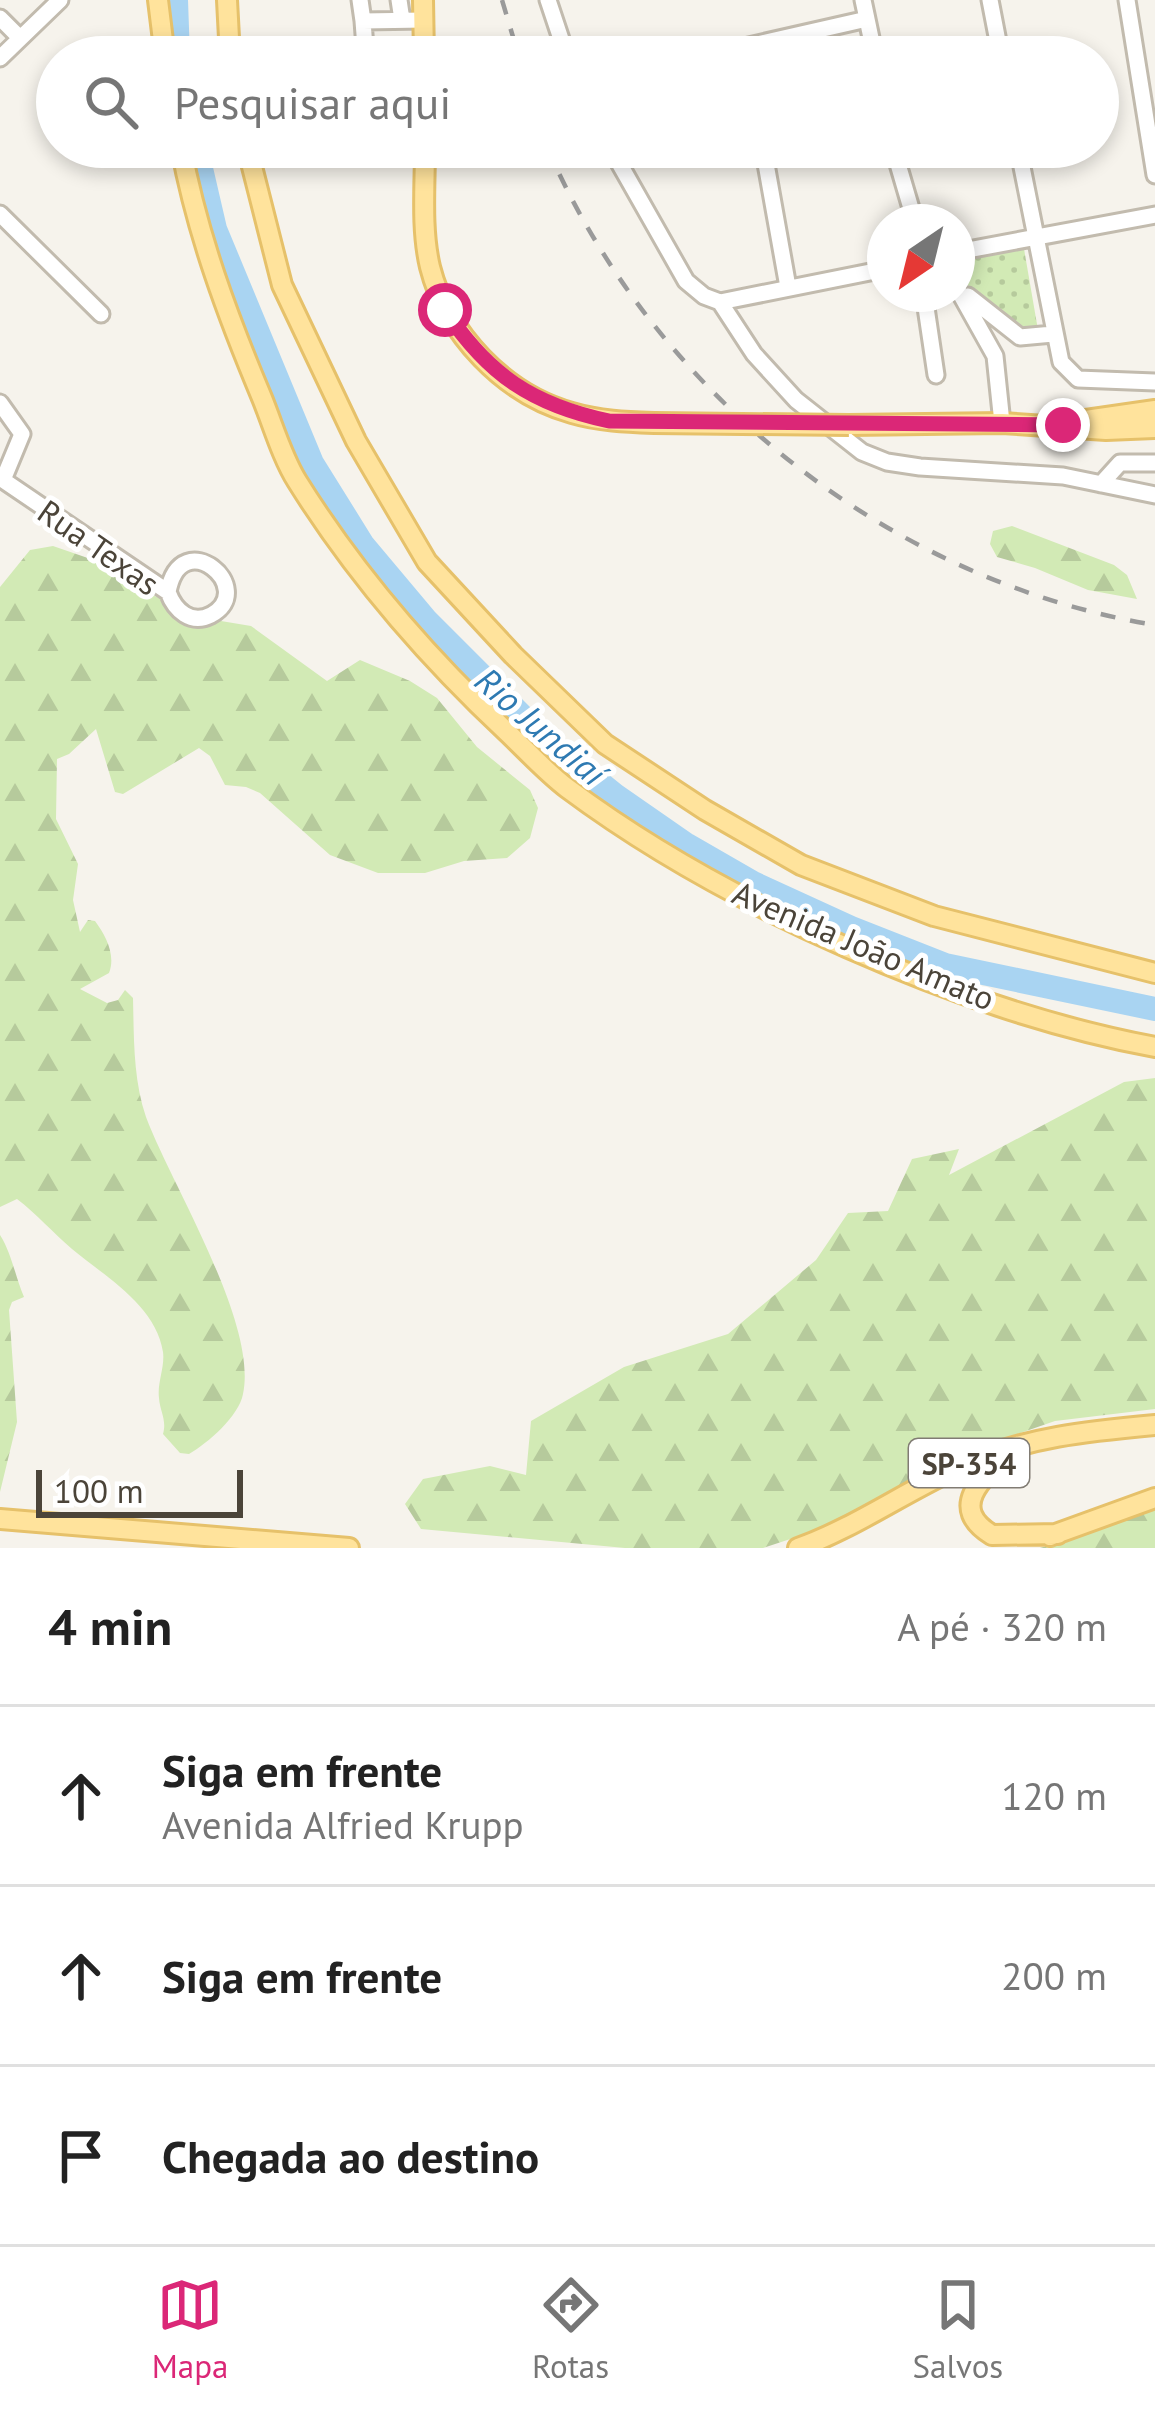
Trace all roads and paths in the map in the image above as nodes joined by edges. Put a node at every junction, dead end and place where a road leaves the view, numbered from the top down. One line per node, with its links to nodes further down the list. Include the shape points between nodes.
1 (60, 0): 22 (street)
2 (158, 0): 15 (main road)
3 (360, 0): 14 (street)
4 (399, 0): 12 (street)
5 (548, 0): 18 (street)
6 (863, 0): 13 (street)
7 (990, 0): 21 (street)
8 (1126, 0): 31 (street)
9 (231, 4): 16 (main road)
10 (423, 10): 12 (street)
11 (0, 18): 22 (street)
12 (402, 20): 14 (street)
13 (867, 20): 19 (street); 20 (street)
14 (363, 21): 17 (street)
15 (162, 36)
16 (230, 36)
17 (364, 36)
18 (560, 36)
19 (808, 36)
20 (870, 36)
21 (997, 36)
22 (20, 38): 23 (street)
23 (0, 58)
24 (187, 168): 58 (main road, Avenida João Amato, via 224,306 295,478 385,603 565,787 779,916 924,978 1093,1035)
25 (252, 168): 57 (main road, Avenida João Amato, via 282,285 356,441 427,562 605,744 801,865 934,916)
26 (425, 168): 49 (main road, bridge, via 430,265 445,310 468,344 535,398 609,421)
27 (621, 168): 40 (street, via 674,266)
28 (767, 168): 38 (street)
29 (899, 168): 32 (street)
30 (1022, 168): 35 (street)
31 (1155, 176)
32 (910, 204)
33 (0, 214): 43 (street)
34 (1155, 215): 35 (street)
35 (1035, 236): 36 (street); 44 (street)
36 (975, 248)
37 (867, 272): 38 (street)
38 (788, 287): 40 (street)
39 (975, 301): 44 (street, via 1020,337)
40 (720, 302): 54 (street, via 796,400 862,452 920,467)
41 (927, 312): 45 (street)
42 (971, 312): 49 (street, via 995,356)
43 (101, 314)
44 (1053, 334): 46 (street, via 1060,362 1078,379)
45 (936, 375)
46 (1155, 382)
47 (0, 403): 53 (street, Rua Texas, via 22,434)
48 (1155, 410): 50 (main road)
49 (1002, 423): 50 (main road)
50 (1063, 425): 51 (main road)
51 (1155, 428)
52 (1155, 463): 54 (street, via 1120,463)
53 (1, 480): 56 (street, Rua Texas)
54 (1101, 484): 55 (street)
55 (1155, 495)
56 (168, 592): 56 (street, Rua Texas, via 172,605 194,619 220,608 226,593 224,578 197,561 182,565)
57 (1155, 973)
58 (1155, 1047)
59 (1155, 1425): 60 (main road, SP-354)
60 (1018, 1446): 63 (main road, via 974,1487 974,1518 1006,1538); 65 (main road, SP-354)
61 (1155, 1498): 63 (main road)
62 (0, 1519): 64 (main road)
63 (1058, 1534): 66 (main road)
64 (349, 1548)
65 (798, 1548)
66 (1011, 1548)

